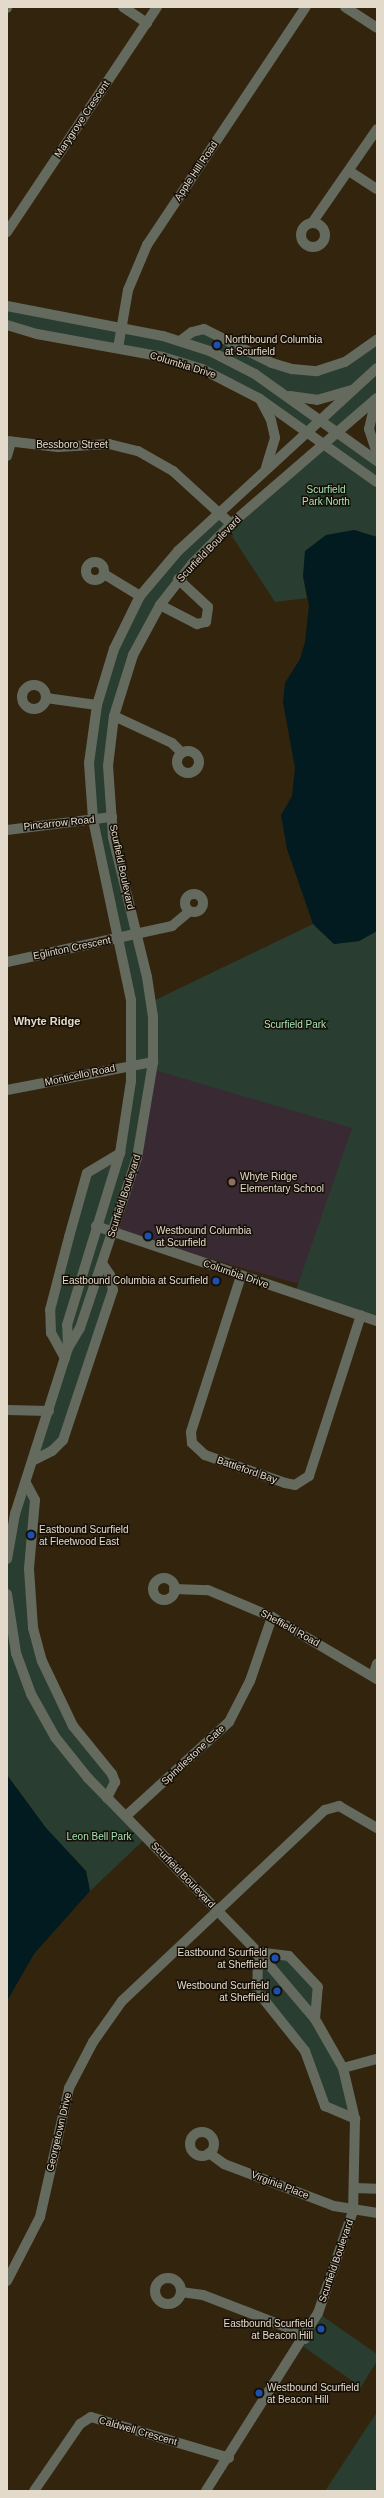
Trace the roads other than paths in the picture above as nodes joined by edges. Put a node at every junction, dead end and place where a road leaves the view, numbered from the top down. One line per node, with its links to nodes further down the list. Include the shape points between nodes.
1 (123, 7): 5 (street)
2 (157, 7): 5 (street, Marygrove Crescent)
3 (306, 7): 14 (street, Apple Hill Road, via 147,245 128,290)
4 (345, 7): 6 (street)
5 (147, 22): 11 (street, Marygrove Crescent)
6 (377, 28)
7 (377, 129): 8 (street)
8 (349, 171): 9 (street); 10 (street)
9 (377, 189)
10 (312, 223)
11 (7, 232)
12 (7, 306): 14 (street, Columbia Drive)
13 (7, 325): 17 (street, Columbia Drive, via 37,334)
14 (122, 328): 16 (street, Columbia Drive); 17 (street, Apple Hill Road)
15 (377, 340): 16 (street, via 345,362 317,371 272,363 204,329 192,332)
16 (180, 341): 20 (street, Columbia Drive, via 233,362)
17 (118, 348): 21 (street, Columbia Drive, via 202,369)
18 (377, 368): 19 (street, Scurfield Boulevard)
19 (357, 388): 20 (street, via 317,400); 23 (street, Scurfield Boulevard)
20 (282, 394): 23 (street, Columbia Drive)
21 (260, 399): 24 (street, Columbia Drive); 31 (street, via 271,420 275,438)
22 (376, 399): 25 (street, Scurfield Boulevard); 28 (street, via 369,429)
23 (322, 421): 24 (street, Scurfield Boulevard); 25 (street, Columbia Drive)
24 (309, 432): 27 (street, Columbia Drive); 31 (street, Scurfield Boulevard)
25 (338, 433): 27 (street, Scurfield Boulevard); 30 (street, Columbia Drive)
26 (9, 441): 29 (street); 33 (street, Bessboro Street, via 58,447 109,444 138,451 173,471)
27 (324, 444): 32 (street, Columbia Drive); 34 (street, Scurfield Boulevard)
28 (377, 453)
29 (7, 456)
30 (377, 461)
31 (264, 471): 33 (street, Scurfield Boulevard)
32 (377, 482)
33 (219, 512): 34 (street, Bessboro Street); 37 (street, Scurfield Boulevard, via 178,551)
34 (231, 524): 36 (street, Scurfield Boulevard)
35 (104, 574): 37 (street)
36 (178, 579): 38 (street, Scurfield Boulevard); 38 (street, via 208,607 206,622 197,624)
37 (140, 596): 40 (street, Scurfield Boulevard, via 114,649)
38 (160, 605): 41 (street, Scurfield Boulevard, via 133,655)
39 (46, 698): 40 (street)
40 (97, 705): 44 (street, Scurfield Boulevard, via 89,763)
41 (114, 716): 42 (street, via 172,743); 43 (street, Scurfield Boulevard, via 108,766)
42 (182, 753)
43 (112, 817): 44 (street, Pincarrow Road); 47 (street, Scurfield Boulevard)
44 (93, 819): 45 (street, Pincarrow Road); 48 (street, Scurfield Boulevard)
45 (7, 830)
46 (190, 911): 47 (street, Eglinton Crescent, via 172,926)
47 (136, 934): 48 (street, Eglinton Crescent); 50 (street, Scurfield Boulevard, via 154,1017)
48 (117, 938): 49 (street, Eglinton Crescent); 51 (street, Scurfield Boulevard, via 131,1000)
49 (7, 962)
50 (154, 1062): 51 (street, Monticello Road); 55 (street, Scurfield Boulevard, via 137,1158)
51 (132, 1064): 52 (street, Monticello Road); 53 (street, Scurfield Boulevard)
52 (7, 1090)
53 (120, 1153): 54 (street, Scurfield Boulevard); 60 (street, Scurfield Boulevard, via 87,1173 69,1238 50,1310 50,1333)
54 (96, 1226): 55 (street, Columbia Drive); 60 (street, Scurfield Boulevard, via 67,1325)
55 (113, 1231): 56 (street, Scurfield Boulevard); 57 (street, Columbia Drive)
56 (102, 1263): 60 (street, Scurfield Boulevard, via 80,1328); 63 (street, via 110,1275 113,1290 63,1440 52,1451)
57 (241, 1276): 58 (street, Columbia Drive); 58 (street, Battleford Bay, via 191,1432 192,1443 205,1456 285,1483 295,1485 309,1476)
58 (361, 1315): 59 (street, Columbia Drive)
59 (377, 1321)
60 (66, 1353): 62 (street, Scurfield Boulevard)
61 (7, 1410): 62 (street)
62 (49, 1411): 63 (street, Scurfield Boulevard)
63 (34, 1460): 64 (street, Scurfield Boulevard)
64 (26, 1483): 65 (street, Scurfield Boulevard, via 15,1514); 72 (street, via 35,1500 29,1568 33,1628 42,1661 73,1726 112,1774 115,1782)
65 (7, 1555): 66 (street, Scurfield Boulevard)
66 (7, 1559)
67 (174, 1589): 69 (street, Sheffield Road, via 208,1590)
68 (7, 1594): 72 (street, Scurfield Boulevard, via 16,1653 31,1694 55,1737)
69 (272, 1616): 71 (street, Sheffield Road); 73 (street, Spindlestone Gate, via 250,1681 228,1722)
70 (377, 1664): 71 (street)
71 (375, 1677)
72 (107, 1798): 73 (street, Scurfield Boulevard)
73 (126, 1816): 75 (street, Scurfield Boulevard)
74 (377, 1828): 75 (street, via 339,1806 324,1810)
75 (218, 1912): 76 (street, Scurfield Boulevard); 86 (street, Georgetown Drive, via 174,1949 122,2001 93,2042 69,2088 40,2217)
76 (258, 1952): 77 (street, Scurfield Boulevard); 77 (street, via 289,1956 318,1987); 80 (street, via 257,1991 305,2051 325,2106)
77 (315, 2019): 79 (street, Scurfield Boulevard)
78 (377, 2058): 79 (street)
79 (343, 2068): 80 (street, Scurfield Boulevard)
80 (355, 2118): 82 (street, Scurfield Boulevard)
81 (209, 2153): 84 (street, Virginia Place, via 224,2164)
82 (354, 2188): 83 (street); 84 (street, Scurfield Boulevard)
83 (377, 2189)
84 (353, 2211): 85 (street, Virginia Place); 88 (street, Scurfield Boulevard, via 318,2313)
85 (377, 2213)
86 (7, 2281)
87 (181, 2292): 88 (street, via 203,2295 291,2329)
88 (305, 2339): 89 (street, Scurfield Boulevard)
89 (230, 2458): 90 (street, Caldwell Crescent, via 92,2417 80,2424); 91 (street, Scurfield Boulevard)
90 (34, 2491)
91 (206, 2491)

